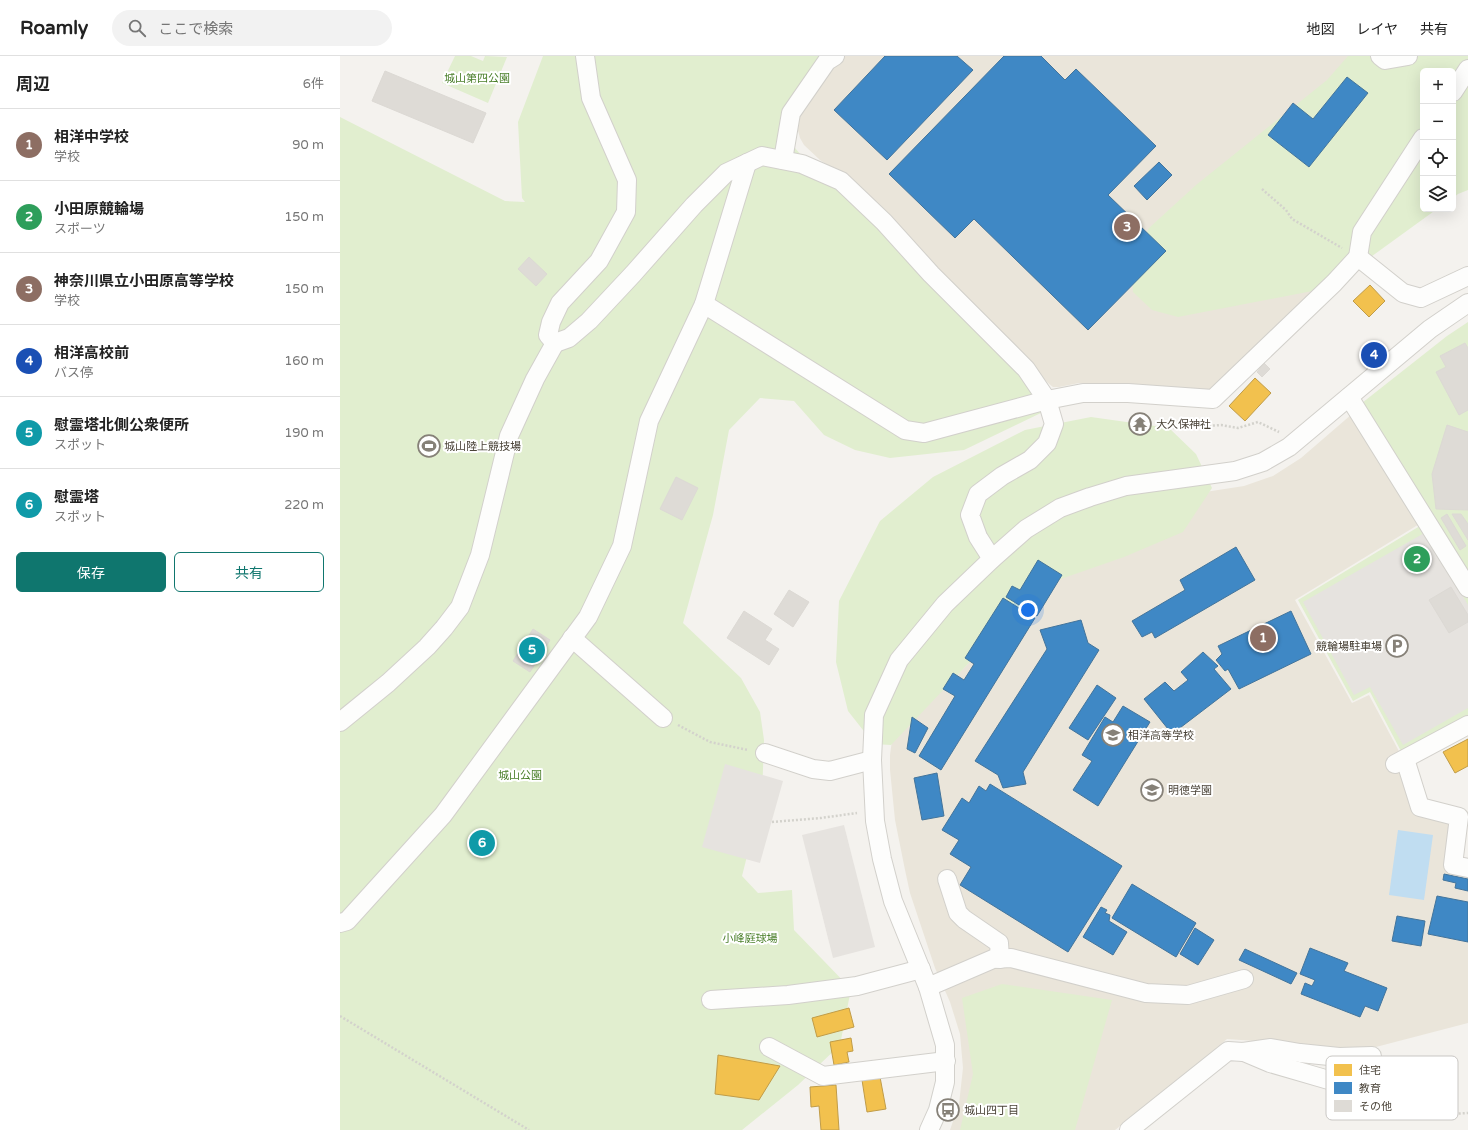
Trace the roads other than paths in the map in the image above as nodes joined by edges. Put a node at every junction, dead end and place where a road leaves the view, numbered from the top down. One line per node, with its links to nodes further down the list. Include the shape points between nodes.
1 (585, 56): 14 (street, via 591,98 627,180 626,212 599,261 560,303 548,335)
2 (835, 56): 8 (street, via 827,61 791,113)
3 (1380, 56): 4 (street, via 1386,60)
4 (1408, 56)
5 (1468, 69): 6 (street)
6 (1456, 87)
7 (1422, 140): 10 (street, via 1362,232)
8 (782, 160): 9 (street, via 762,156); 16 (street, via 802,164 841,182 884,222 931,274 1026,369)
9 (747, 163): 12 (street); 14 (street, via 726,173 694,205 589,321 570,338)
10 (1358, 257): 11 (street, via 1403,293 1421,298); 16 (street, via 1213,399 1128,393 1083,393)
11 (1468, 276)
12 (704, 304): 16 (street, via 905,430 924,433); 19 (street, via 649,421 622,546 588,617)
13 (1468, 304): 15 (street, via 1430,329)
14 (555, 343): 21 (street, via 509,436 488,529 460,607 427,647)
15 (1349, 397): 17 (street, via 1289,447 1262,462 1236,471 1126,486 1090,497 1060,508 1026,529); 18 (street)
16 (1047, 400): 17 (street, via 1054,424 1047,443 1030,460 978,494 970,515 978,537)
17 (992, 559): 24 (street, via 945,604 899,660 874,715)
18 (1468, 588)
19 (572, 638): 20 (street); 27 (street, via 443,814 347,921)
20 (663, 718)
21 (340, 722)
22 (1468, 725): 25 (street, via 1400,761 1420,807 1459,817 1453,865)
23 (765, 753): 24 (street, via 813,769 830,771)
24 (872, 760): 29 (street, via 882,860 893,901)
25 (1468, 868)
26 (947, 879): 28 (street, via 958,913 999,943)
27 (340, 923)
28 (1000, 959): 30 (street, via 1011,958 1146,993 1188,995); 31 (street, via 993,959)
29 (921, 969): 31 (street); 32 (street, via 858,986 788,995)
30 (1244, 979)
31 (928, 987): 36 (street, via 945,1045)
32 (711, 1000)
33 (769, 1046): 36 (street, via 823,1076)
34 (1243, 1052): 35 (street, via 1271,1048); 37 (street, via 1270,1063); 39 (street, via 1228,1051)
35 (1329, 1056)
36 (946, 1061): 38 (street, via 945,1082 938,1110)
37 (1326, 1079)
38 (929, 1130)
39 (1129, 1130)

